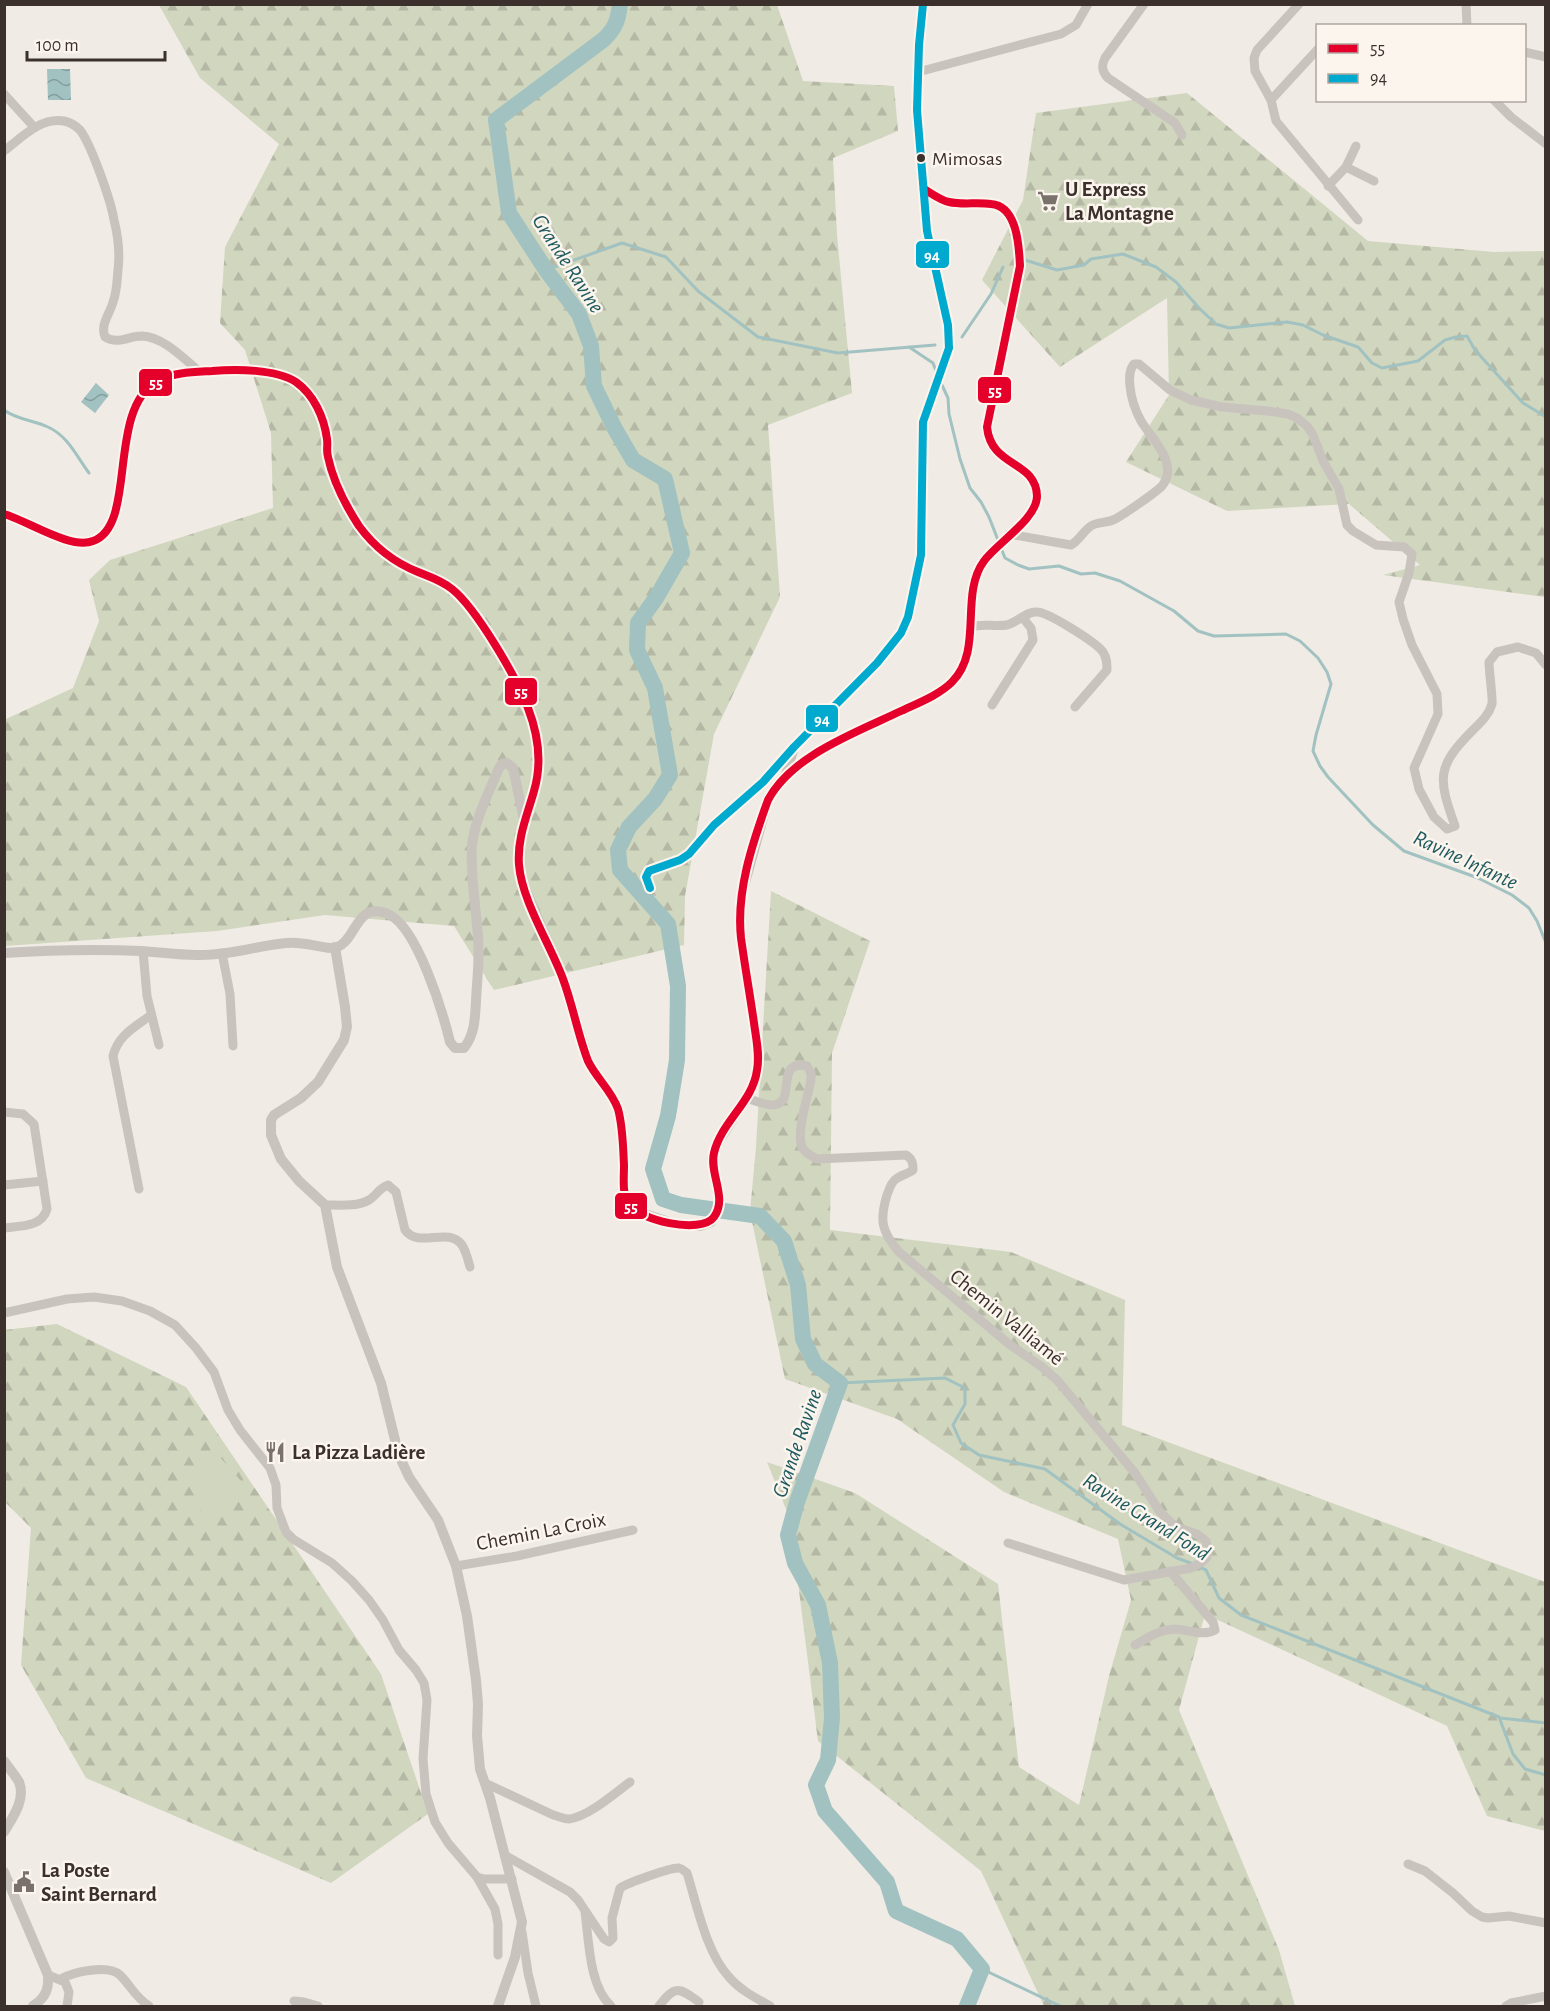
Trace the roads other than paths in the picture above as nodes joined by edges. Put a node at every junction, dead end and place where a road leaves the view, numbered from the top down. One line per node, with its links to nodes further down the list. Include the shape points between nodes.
1 (924, 4): 10 (street)
2 (1088, 4): 10 (street, via 1076,25 1061,34)
3 (1144, 4): 15 (street, via 1105,58 1102,69 1108,78 1175,123)
4 (1299, 4): 12 (street, via 1254,58 1255,71)
5 (1466, 4): 6 (street)
6 (1467, 24)
7 (1316, 50): 12 (street)
8 (1526, 52): 9 (street)
9 (1545, 57)
10 (918, 72): 22 (street)
11 (4, 94): 14 (street)
12 (1271, 100): 21 (street, via 1276,121)
13 (1496, 102): 16 (street)
14 (34, 128): 18 (street); 24 (street, via 65,121 79,129 101,178 114,218 118,257 114,300 104,323 105,336 116,341 143,336 153,339)
15 (1182, 135)
16 (1545, 144)
17 (1356, 146): 19 (street)
18 (4, 151)
19 (1346, 167): 20 (street); 21 (street)
20 (1374, 181)
21 (1328, 186): 23 (street)
22 (924, 189): 26 (street, via 947,201 1002,206 1009,212 1019,247 1020,266 987,427 996,451 1034,480 1037,498 1034,508); 32 (street, via 927,231 948,325 949,348 923,422 921,555 908,617 901,633 877,663)
23 (1358, 220)
24 (200, 372): 25 (street, via 160,380 140,398 127,430 112,523 97,540 78,543 63,539); 35 (street, via 227,369 293,380 315,401 327,436 327,455 334,478 365,534 394,560 435,578 466,603 495,645 529,709 539,767)
25 (4, 514)
26 (1009, 534): 28 (street, via 976,575); 29 (street, via 1071,545 1090,526 1114,519 1161,487 1167,473 1165,459 1131,397 1131,369 1139,364 1170,390 1191,400 1297,418 1313,435 1339,489 1347,525 1376,545 1404,547 1412,554 1399,602 1412,645 1437,694 1438,714 1414,768 1429,808 1447,829 1455,826 1442,784 1445,764 1492,703 1489,662 1497,652 1518,647 1536,653)
27 (1023, 618): 28 (street, via 1006,625); 30 (street, via 1033,640); 31 (street, via 1038,611 1102,650 1107,670)
28 (970, 627): 33 (street, via 964,664 950,684)
29 (1545, 665)
30 (992, 705)
31 (1075, 707)
32 (794, 747): 33 (street, via 801,758); 34 (street); 36 (street, via 688,854 649,871 646,877)
33 (813, 756): 34 (street)
34 (786, 774): 44 (street, via 768,800 741,897 741,933 758,1060 753,1087)
35 (524, 820): 37 (street, via 513,768 502,764 472,843 478,973 474,1026 464,1048 455,1048 450,1042 428,971 390,914 372,911 363,916 344,942); 44 (street, via 519,862 522,881 563,978 590,1065 618,1107 628,1203 639,1212 675,1224 700,1226 711,1222 719,1200 712,1159)
36 (650, 888)
37 (335, 947): 40 (street, via 297,942); 49 (street, via 347,1027 344,1040 318,1082 274,1115 270,1126 281,1159)
38 (143, 951): 39 (street); 40 (street, via 198,956); 41 (street)
39 (4, 953)
40 (222, 953): 43 (street, via 230,994)
41 (151, 1015): 42 (street); 48 (street, via 122,1035 113,1056)
42 (159, 1045)
43 (233, 1046)
44 (746, 1098): 56 (street, Chemin Valliamé, via 779,1104 785,1097 788,1072 800,1064 807,1066 811,1080 801,1130 803,1149 810,1156 911,1158 913,1170 896,1179 887,1197 882,1217 888,1239 1009,1344 1057,1380 1135,1473 1160,1512 1176,1527 1206,1541 1207,1557 1202,1562)
45 (4, 1112): 46 (street, via 23,1114 34,1124)
46 (43, 1180): 47 (street); 50 (street, via 47,1209 44,1217 35,1223)
47 (4, 1185)
48 (139, 1189)
49 (325, 1205): 51 (street, via 365,1202 385,1185 391,1186 409,1235 418,1239 455,1240 462,1245); 55 (street, via 337,1267 381,1383 402,1462 438,1520)
50 (4, 1228)
51 (471, 1267)
52 (4, 1313): 65 (street, via 67,1299 122,1301 175,1325 196,1348 214,1372 240,1430 270,1468 276,1485 277,1509 286,1532 352,1581 424,1683 426,1794 435,1822)
53 (633, 1530): 55 (street, Chemin La Croix, via 518,1557)
54 (1008, 1543): 56 (street, Chemin Valliamé, via 1124,1580)
55 (456, 1566): 60 (street, via 476,1680 480,1769)
56 (1170, 1571): 57 (street, via 1215,1629 1191,1633 1166,1630)
57 (1135, 1645)
58 (5, 1762): 61 (street, via 19,1782 21,1794)
59 (630, 1782): 60 (street, via 598,1806 571,1819 551,1814)
60 (485, 1783): 62 (street)
61 (4, 1832)
62 (506, 1856): 66 (street); 67 (street, via 570,1892)
63 (1408, 1864): 68 (street, via 1425,1871 1482,1917 1509,1916)
64 (4, 1872): 71 (street)
65 (477, 1877): 66 (street); 70 (street, via 495,1909)
66 (512, 1879): 69 (street)
67 (585, 1909): 82 (street, via 596,1984); 84 (street, via 609,1942 613,1938 612,1918 620,1888 669,1870 684,1870 721,1967 735,1983)
68 (1545, 1923)
69 (522, 1931): 80 (street); 81 (street)
70 (498, 1956)
71 (48, 1975): 72 (street); 76 (street, via 47,1992)
72 (61, 1979): 77 (street, via 68,1989); 78 (street, via 82,1971 111,1971 120,1975)
73 (1545, 1996): 85 (street, via 1511,2002)
74 (294, 2001): 79 (street)
75 (699, 2002): 83 (street, via 678,1989 669,1993)
76 (33, 2007)
77 (67, 2007)
78 (149, 2007)
79 (318, 2007)
80 (498, 2007)
81 (536, 2007)
82 (611, 2007)
83 (659, 2007)
84 (770, 2007)
85 (1506, 2007)

